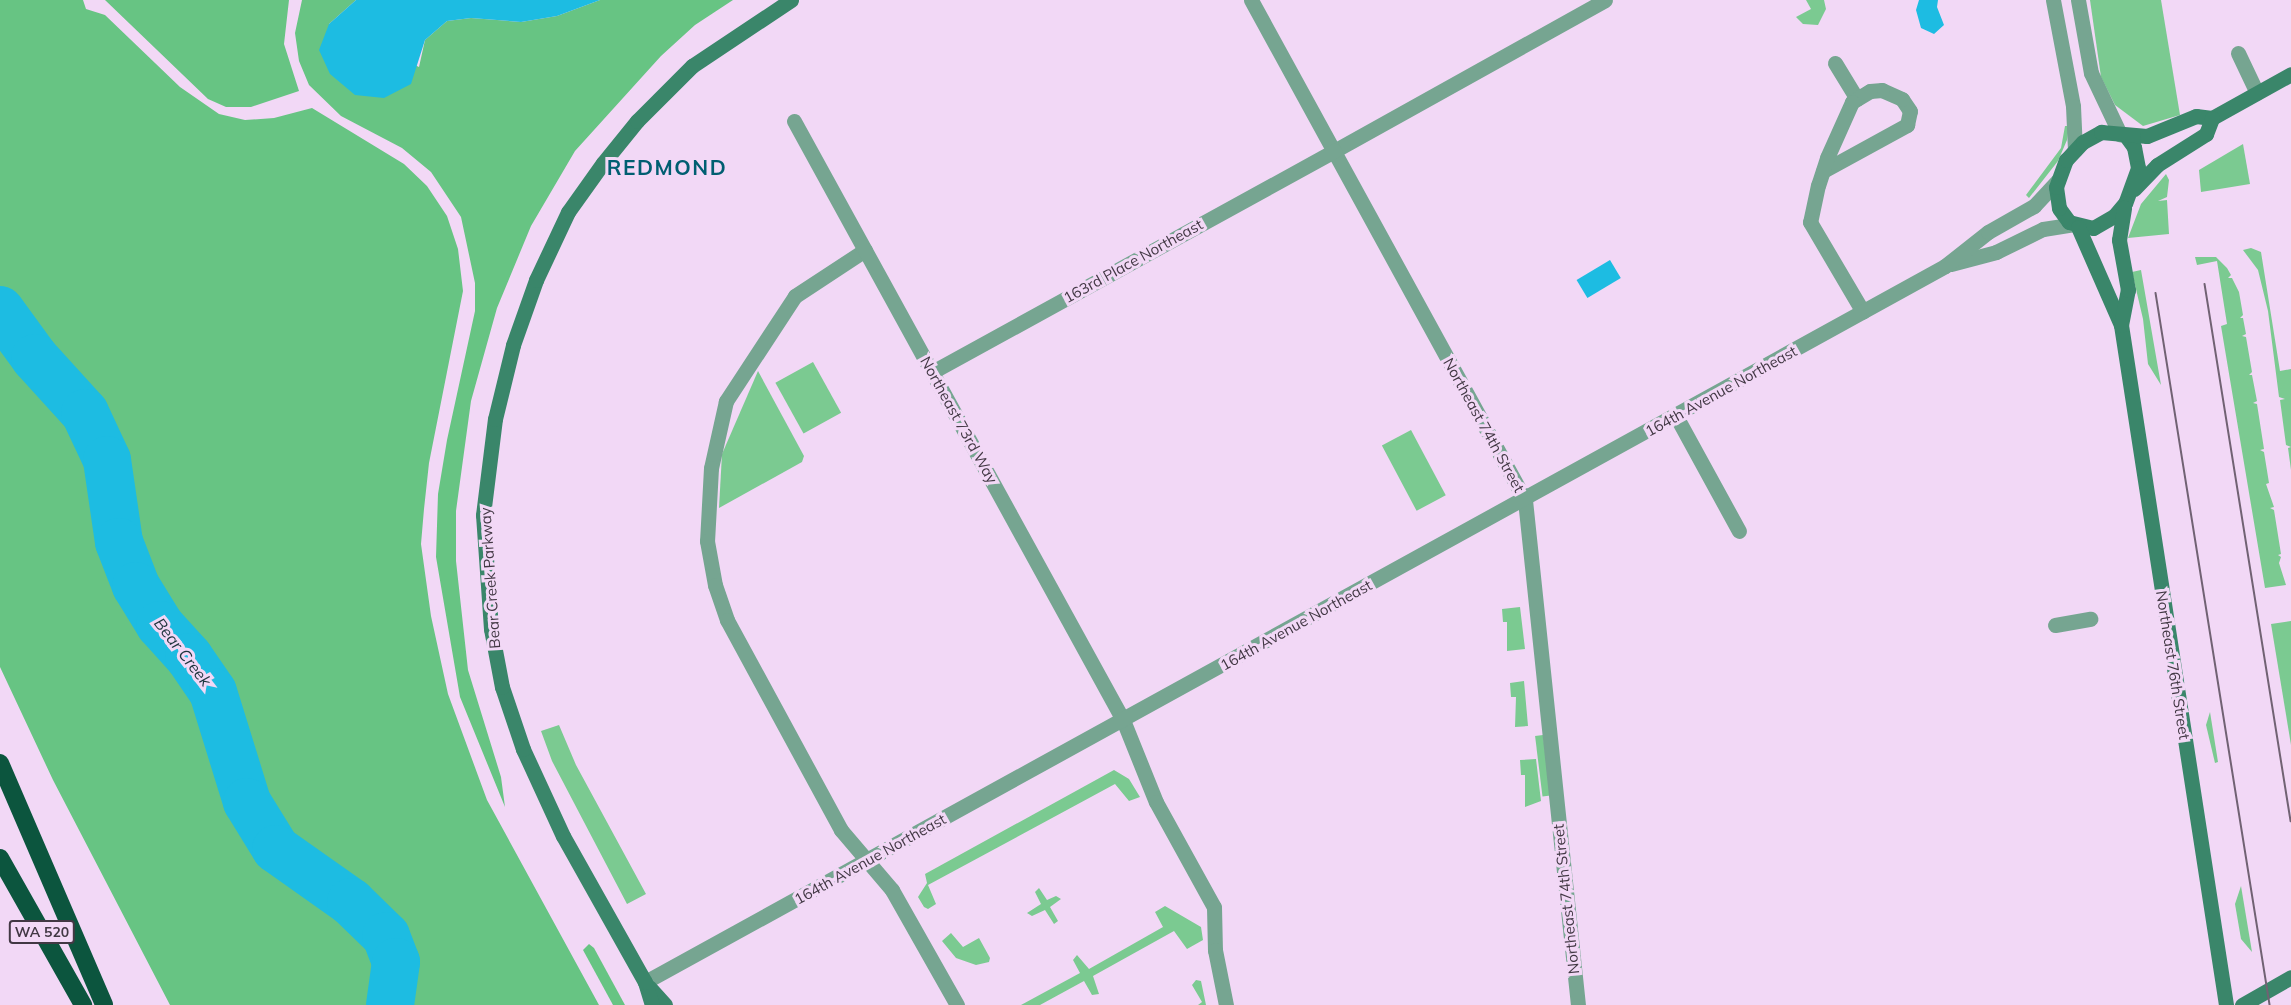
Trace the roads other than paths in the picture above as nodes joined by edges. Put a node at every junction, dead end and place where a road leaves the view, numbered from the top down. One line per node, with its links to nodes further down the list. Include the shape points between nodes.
1 (791, 0): 35 (street, Bear Creek Parkway, via 692,66 637,121 568,212 536,280 513,345 495,419 483,515 491,629 502,687 523,749 563,836)
2 (1251, 0): 15 (street, Northeast 74th Street)
3 (1605, 0): 15 (street, 163rd Place Northeast)
4 (2053, 0): 14 (street, via 2073,106)
5 (2078, 0): 13 (street, via 2091,73)
6 (2238, 53): 9 (street)
7 (1835, 63): 10 (street)
8 (2291, 74): 9 (street)
9 (2257, 93): 11 (street)
10 (1857, 99): 16 (street, via 1844,116); 16 (street, via 1870,91 1893,92 1908,105 1910,120)
11 (2212, 118): 13 (street, via 2196,116 2154,135); 18 (street, via 2206,134 2157,165)
12 (794, 121): 20 (street, Northeast 73rd Way)
13 (2123, 135): 14 (street, via 2101,132); 18 (street, via 2138,156)
14 (2075, 150): 17 (street)
15 (1334, 151): 24 (street, 163rd Place Northeast); 26 (street, Northeast 74th Street)
16 (1823, 171): 22 (street, via 1810,222)
17 (2058, 180): 19 (street, via 2059,208); 21 (street, 164th Avenue Northeast, via 2034,206 1988,232)
18 (2128, 198): 19 (street, via 2104,223 2093,228); 23 (street, Northeast 76th Street, via 2119,240 2128,290)
19 (2076, 225): 21 (street, 164th Avenue Northeast, via 2043,229 1996,252); 23 (street, Northeast 76th Street)
20 (865, 250): 24 (street, Northeast 73rd Way); 33 (street, via 795,296 726,401 711,468 707,541 715,585 728,620 841,830)
21 (1945, 266): 22 (street, 164th Avenue Northeast)
22 (1863, 312): 25 (street, 164th Avenue Northeast)
23 (2121, 325): 43 (street, Northeast 76th Street)
24 (932, 372): 30 (street, Northeast 73rd Way)
25 (1676, 416): 26 (street, 164th Avenue Northeast); 27 (street)
26 (1525, 500): 30 (street, 164th Avenue Northeast); 42 (street, Northeast 74th Street)
27 (1739, 531)
28 (2090, 619): 29 (street)
29 (2055, 625)
30 (1124, 720): 33 (street, 164th Avenue Northeast); 41 (street, Northeast 73rd Way, via 1156,802 1214,907 1215,950)
31 (0, 763): 37 (highway)
32 (0, 858): 36 (highway, WA 520)
33 (869, 860): 35 (street, 164th Avenue Northeast); 40 (street, via 892,890)
34 (2291, 977): 44 (street)
35 (645, 982): 38 (street, Bear Creek Parkway); 39 (street, Bear Creek Parkway)
36 (83, 1005)
37 (104, 1005)
38 (652, 1005)
39 (665, 1005)
40 (957, 1005)
41 (1226, 1005)
42 (1578, 1005)
43 (2226, 1005)
44 (2242, 1005)

